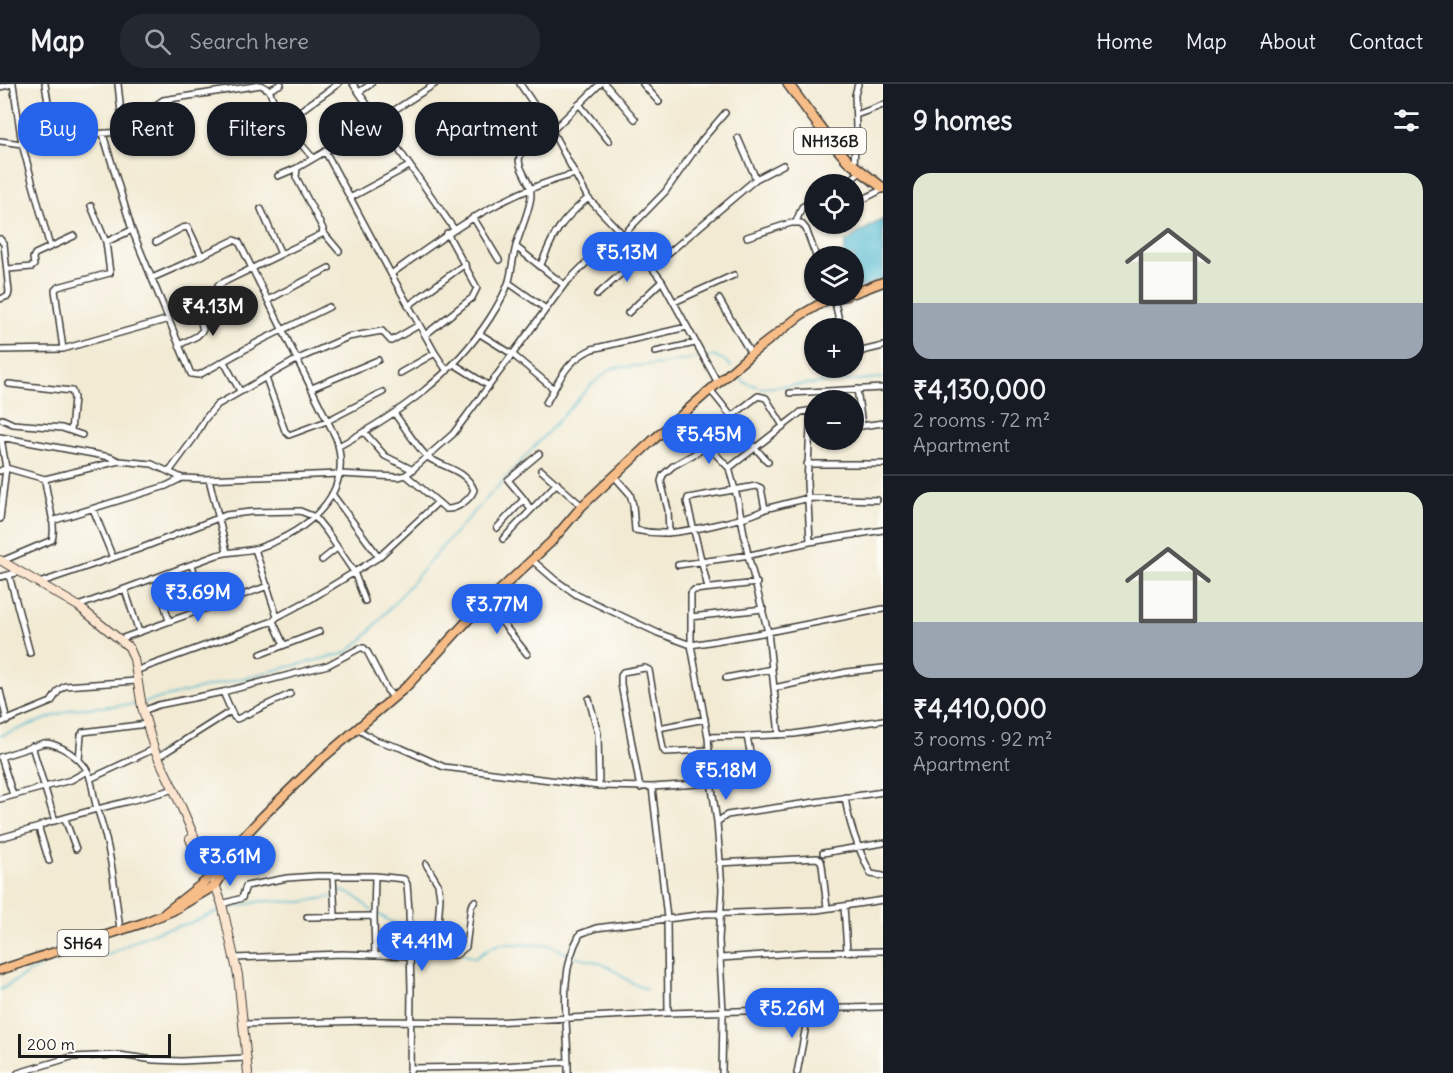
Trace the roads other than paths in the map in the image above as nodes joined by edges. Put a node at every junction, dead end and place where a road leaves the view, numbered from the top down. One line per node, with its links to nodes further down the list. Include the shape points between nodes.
1 (12, 84): 14 (street); 32 (street)
2 (45, 84): 17 (street)
3 (118, 84): 18 (street)
4 (281, 84): 15 (street)
5 (338, 84): 27 (street)
6 (353, 84): 16 (street)
7 (371, 84): 16 (street)
8 (435, 84): 25 (street)
9 (520, 84): 22 (street)
10 (603, 84): 24 (street); 31 (street)
11 (643, 84): 23 (street)
12 (788, 84): 50 (highway, NH136B, via 828,138)
13 (858, 84): 30 (street)
14 (0, 87)
15 (269, 90): 19 (street, via 261,85); 20 (street)
16 (359, 92): 21 (street)
17 (48, 102)
18 (120, 102)
19 (160, 102)
20 (274, 102)
21 (366, 102)
22 (532, 102)
23 (659, 102)
24 (579, 104): 33 (street); 39 (street)
25 (403, 105)
26 (882, 105): 29 (street); 30 (street)
27 (307, 106)
28 (726, 113): 72 (street, via 665,192)
29 (883, 114)
30 (856, 115): 50 (street)
31 (635, 118)
32 (18, 120)
33 (559, 121)
34 (110, 133): 36 (street)
35 (98, 134): 36 (street)
36 (103, 134): 68 (street)
37 (738, 138): 57 (street)
38 (0, 141): 40 (street)
39 (609, 141)
40 (18, 143)
41 (559, 145): 54 (street)
42 (307, 151): 48 (street)
43 (319, 154): 48 (street)
44 (25, 156): 79 (street)
45 (328, 156): 60 (street)
46 (402, 156): 51 (street)
47 (520, 156): 58 (street, via 519,166)
48 (313, 158): 52 (street)
49 (783, 165): 57 (street)
50 (854, 165): 53 (highway, NH136B)
51 (409, 166): 60 (street); 69 (street)
52 (297, 168): 56 (street); 70 (street, via 296,177)
53 (862, 171): 55 (street); 59 (highway, NH136B)
54 (575, 174): 58 (street); 61 (street)
55 (858, 174)
56 (278, 176)
57 (756, 179): 88 (street)
58 (532, 187): 66 (street); 80 (street)
59 (883, 188): 62 (street)
60 (350, 198): 92 (street)
61 (588, 198): 72 (street); 87 (street, via 564,218)
62 (864, 198)
63 (91, 206): 76 (street)
64 (804, 206): 67 (street)
65 (261, 209): 82 (street)
66 (473, 217): 69 (street); 85 (street)
67 (796, 222): 74 (street); 78 (street, via 806,229)
68 (132, 230): 76 (street); 94 (street)
69 (454, 230): 71 (street)
70 (323, 232): 81 (street); 82 (street)
71 (447, 233): 86 (street); 92 (street)
72 (621, 233): 84 (street); 99 (street)
73 (74, 236): 79 (street)
74 (747, 237)
75 (0, 239): 91 (street)
76 (106, 242): 123 (street, via 110,273 55,290)
77 (156, 242): 83 (street, via 188,227)
78 (812, 246)
79 (50, 247): 91 (street, via 33,256 32,267)
80 (516, 247): 87 (street); 97 (street)
81 (339, 250)
82 (280, 254): 89 (street)
83 (201, 255): 89 (street, via 237,240); 94 (street)
84 (642, 255): 88 (street); 102 (street)
85 (499, 260)
86 (465, 264): 108 (street); 119 (street, via 477,288 472,298)
87 (540, 267): 99 (street)
88 (652, 267): 95 (street)
89 (252, 268): 98 (street); 106 (street)
90 (329, 268): 106 (street)
91 (8, 269): 103 (street)
92 (391, 274): 108 (street)
93 (734, 275): 107 (street)
94 (152, 278): 114 (street)
95 (662, 281): 107 (street); 113 (street)
96 (883, 282): 100 (main road)
97 (508, 283): 112 (street); 118 (street)
98 (218, 285)
99 (564, 285): 112 (street)
100 (864, 289)
101 (15, 293): 103 (street)
102 (597, 295)
103 (8, 296): 104 (street)
104 (0, 299)
105 (719, 299): 129 (street)
106 (268, 300): 117 (street)
107 (674, 302): 116 (street)
108 (408, 306): 115 (street)
109 (816, 306): 129 (main road, SH64)
110 (197, 307): 121 (street, via 203,330)
111 (329, 307): 117 (street)
112 (546, 309): 128 (street)
113 (628, 313)
114 (169, 319): 121 (street); 123 (street)
115 (419, 325): 119 (street); 130 (street, via 391,341 382,331 348,337)
116 (687, 327): 120 (street); 142 (street, via 592,349 570,363)
117 (282, 329): 130 (street); 132 (street)
118 (480, 334): 128 (street); 133 (street)
119 (425, 335): 127 (street)
120 (695, 343): 126 (street); 137 (street)
121 (179, 345): 132 (street, via 194,375)
122 (883, 346): 125 (street)
123 (63, 349): 124 (street)
124 (0, 350)
125 (864, 351)
126 (655, 352)
127 (435, 353): 134 (street); 135 (street)
128 (512, 354): 139 (street); 142 (street)
129 (751, 354): 137 (main road, SH64)
130 (298, 359): 136 (street); 140 (street)
131 (378, 360): 140 (street)
132 (224, 362): 145 (street)
133 (454, 364): 134 (street); 139 (street)
134 (447, 371): 150 (street)
135 (400, 373)
136 (266, 378): 145 (street); 153 (street, via 286,434)
137 (718, 383): 144 (main road, SH64)
138 (9, 384): 157 (street, via 72,391)
139 (489, 386): 166 (street, via 453,434)
140 (312, 388): 153 (street)
141 (883, 388): 143 (street)
142 (554, 389): 148 (street)
143 (857, 389): 147 (street)
144 (710, 390): 151 (street); 178 (main road, SH64)
145 (240, 391): 175 (street, via 217,405)
146 (383, 392): 153 (street)
147 (790, 393)
148 (546, 403)
149 (804, 412): 156 (street)
150 (394, 413): 158 (street); 166 (street)
151 (732, 416): 156 (street, via 762,396); 161 (street); 163 (street)
152 (1, 421): 157 (street)
153 (327, 421): 162 (street)
154 (883, 423): 155 (street)
155 (864, 425)
156 (783, 426): 163 (street)
157 (70, 431): 159 (street)
158 (364, 432): 162 (street); 173 (street, via 385,456)
159 (82, 435)
160 (1, 437): 167 (street); 172 (street)
161 (707, 445): 171 (street); 201 (street, via 673,466 661,481)
162 (339, 446): 176 (street)
163 (753, 448): 168 (street); 171 (street)
164 (809, 450): 169 (street)
165 (539, 454): 186 (street, via 508,480)
166 (428, 457): 173 (street); 188 (street, via 468,479 474,490 451,510)
167 (119, 461): 175 (street, via 152,464); 180 (street)
168 (768, 462)
169 (807, 464): 170 (street); 185 (street)
170 (883, 464)
171 (729, 468): 183 (street)
172 (3, 470): 180 (street); 195 (street)
173 (413, 470): 177 (street)
174 (542, 470): 182 (street)
175 (169, 472): 179 (street)
176 (339, 474): 177 (street); 181 (street); 184 (street)
177 (406, 475): 188 (street)
178 (614, 476): 189 (main road, SH64); 201 (street, via 630,494 635,530)
179 (182, 478): 181 (street); 190 (street)
180 (45, 479): 197 (street)
181 (209, 479): 194 (street)
182 (557, 483): 189 (street); 192 (street)
183 (735, 489): 191 (street, via 760,488); 196 (street); 199 (street, via 688,498)
184 (333, 494): 193 (street); 208 (street)
185 (808, 498): 187 (street); 191 (street); 203 (street)
186 (524, 499): 192 (street); 198 (street)
187 (877, 500)
188 (438, 502): 208 (street)
189 (582, 506): 212 (main road, SH64)
190 (93, 509): 197 (street); 209 (street)
191 (765, 509): 196 (street)
192 (531, 510): 202 (street)
193 (315, 517): 194 (street, via 291,510); 204 (street); 205 (street, via 284,538)
194 (218, 518): 206 (street); 209 (street)
195 (0, 519)
196 (741, 519): 199 (street); 207 (street)
197 (52, 521): 210 (street, via 52,540)
198 (497, 528)
199 (692, 529): 201 (street); 213 (street)
200 (883, 530): 203 (street)
201 (669, 533)
202 (503, 539)
203 (810, 542): 207 (street)
204 (337, 548): 211 (street); 217 (street)
205 (255, 549): 206 (street); 223 (street)
206 (227, 552): 214 (street)
207 (748, 555): 213 (street); 222 (street)
208 (379, 557): 217 (street)
209 (113, 558): 221 (street)
210 (1, 560): 216 (main road)
211 (322, 560)
212 (532, 560): 227 (main road, SH64); 240 (street, via 577,595)
213 (701, 561): 215 (street); 224 (street)
214 (192, 566): 220 (street); 229 (street)
215 (678, 566)
216 (20, 572): 218 (street); 221 (main road)
217 (354, 572): 226 (street); 233 (street)
218 (9, 575): 219 (street); 241 (street)
219 (0, 577)
220 (157, 579): 225 (street); 234 (street)
221 (38, 583): 228 (main road)
222 (757, 584): 224 (street); 230 (street)
223 (268, 586): 229 (street); 233 (street)
224 (708, 588): 232 (street, via 692,591)
225 (125, 590): 228 (street); 235 (street)
226 (365, 601)
227 (486, 602): 243 (street); 254 (main road, SH64)
228 (78, 606): 238 (main road)
229 (205, 609): 234 (street)
230 (763, 609): 232 (street); 237 (street)
231 (883, 609): 237 (street)
232 (691, 617): 240 (street)
233 (275, 619): 239 (street); 246 (street)
234 (169, 621): 235 (street)
235 (139, 632): 238 (street)
236 (319, 632): 239 (street)
237 (768, 632): 240 (street); 245 (street)
238 (121, 640): 246 (main road)
239 (284, 645): 242 (street)
240 (691, 645): 258 (street)
241 (30, 653)
242 (261, 654)
243 (527, 654)
244 (883, 668): 249 (street)
245 (772, 669): 247 (street); 249 (street)
246 (135, 670): 248 (main road)
247 (726, 678)
248 (137, 681): 256 (main road); 260 (street, via 64,686 51,702)
249 (774, 688): 265 (street)
250 (0, 691): 253 (street)
251 (223, 692): 254 (street, via 328,665 364,648); 256 (street); 257 (street)
252 (290, 694): 257 (street, via 240,719)
253 (0, 698): 260 (street)
254 (394, 699): 264 (main road, SH64)
255 (589, 699): 278 (street, via 598,733)
256 (143, 709): 262 (main road)
257 (231, 711): 272 (street)
258 (705, 719): 263 (street); 267 (street)
259 (883, 720): 265 (street)
260 (7, 721): 261 (street)
261 (0, 723)
262 (147, 724): 269 (main road); 273 (street, via 82,733)
263 (659, 728): 270 (street, via 665,752); 281 (street, via 649,670 623,672 621,684)
264 (358, 730): 278 (street, via 444,767); 304 (main road, SH64, via 318,762 243,838 223,876)
265 (779, 735): 266 (street)
266 (747, 736): 267 (street); 277 (street, via 752,771 748,779)
267 (708, 737): 270 (street)
268 (32, 746): 271 (street); 273 (street, via 50,742); 279 (street)
269 (154, 749): 272 (main road); 276 (street)
270 (709, 750): 277 (street)
271 (0, 757): 284 (street)
272 (158, 757): 274 (main road)
273 (79, 760): 275 (street)
274 (165, 770): 282 (main road); 297 (main road)
275 (87, 771): 276 (street); 279 (street)
276 (90, 779): 287 (street)
277 (711, 782): 280 (street); 290 (street)
278 (599, 786): 281 (street)
279 (45, 787): 284 (street); 289 (street)
280 (652, 787): 281 (street); 314 (street)
281 (640, 788)
282 (171, 790): 287 (street); 297 (main road, via 195,851)
283 (883, 792): 285 (street)
284 (13, 795): 286 (street)
285 (845, 797): 290 (street, via 727,815); 294 (street)
286 (0, 799)
287 (97, 808): 288 (street); 315 (street, via 106,838)
288 (66, 819): 289 (street); 295 (street)
289 (55, 821): 291 (street)
290 (717, 822): 299 (street)
291 (39, 827): 292 (street); 298 (street)
292 (0, 838)
293 (883, 843): 294 (street)
294 (857, 847): 296 (street); 302 (street, via 871,874)
295 (76, 849)
296 (823, 853)
297 (202, 857): 304 (main road)
298 (49, 861)
299 (719, 862): 308 (street, via 817,858 821,861); 310 (street)
300 (426, 864): 318 (street, via 438,884 440,897)
301 (375, 876): 303 (street); 313 (street); 320 (street, via 399,877 407,884)
302 (883, 876)
303 (333, 877): 309 (street, via 251,884 239,900); 311 (street)
304 (214, 880): 309 (main road); 315 (main road, SH64, via 209,890)
305 (883, 900): 307 (street)
306 (475, 901): 318 (street, via 463,951)
307 (844, 906): 308 (street); 316 (street)
308 (827, 908): 310 (street)
309 (223, 909): 321 (main road)
310 (720, 913): 314 (street); 322 (street)
311 (335, 915): 312 (street); 313 (street)
312 (307, 917)
313 (374, 918): 319 (street)
314 (667, 918): 327 (street); 328 (street, via 596,928 580,934 568,963)
315 (120, 930): 323 (main road, SH64)
316 (847, 951): 317 (street); 322 (street)
317 (883, 951)
318 (436, 955): 320 (street)
319 (375, 956): 320 (street); 321 (street)
320 (410, 956): 329 (street)
321 (233, 958): 330 (main road)
322 (721, 958): 326 (street)
323 (0, 970)
324 (883, 1007): 325 (street)
325 (809, 1010): 326 (street); 338 (street)
326 (723, 1012): 327 (street); 337 (street)
327 (668, 1013): 328 (street)
328 (566, 1020): 329 (street); 332 (street)
329 (410, 1022): 330 (street); 333 (street)
330 (244, 1024): 331 (main road)
331 (246, 1058): 334 (street, via 181,1061 119,1055 70,1057); 335 (main road)
332 (568, 1062): 333 (street); 336 (street)
333 (410, 1070)
334 (18, 1073)
335 (248, 1073)
336 (568, 1073)
337 (722, 1073)
338 (797, 1073)

